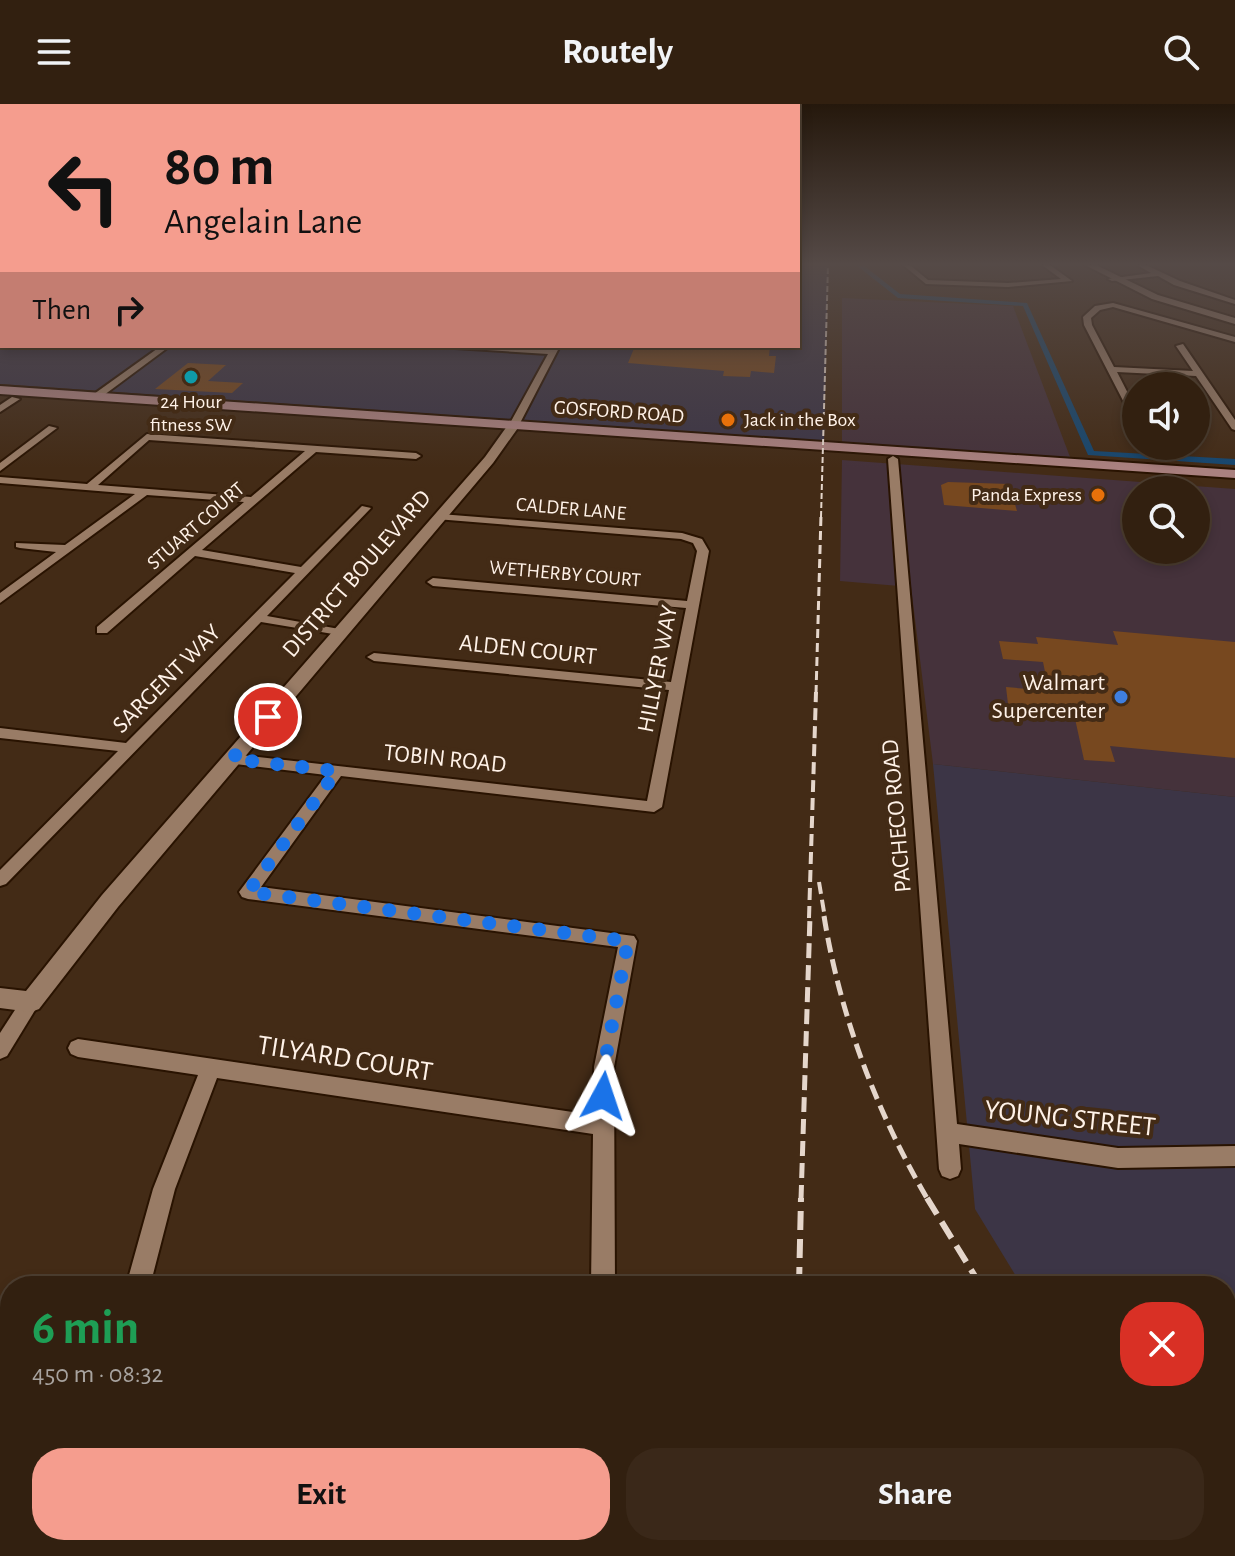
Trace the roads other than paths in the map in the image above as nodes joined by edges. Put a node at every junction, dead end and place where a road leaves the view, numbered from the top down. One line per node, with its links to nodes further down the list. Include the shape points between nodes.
1 (1092, 333): 10 (street)
2 (1208, 333): 4 (street)
3 (1225, 333): 4 (street)
4 (1219, 336): 5 (street)
5 (1235, 340)
6 (1180, 346): 12 (street)
7 (163, 348): 16 (street)
8 (521, 348): 9 (street)
9 (554, 349): 24 (street, DISTRICT BOULEVARD)
10 (1110, 369): 11 (street); 15 (street)
11 (1163, 372)
12 (1198, 372)
13 (0, 390): 16 (main road, GOSFORD ROAD)
14 (1210, 390): 22 (street)
15 (1122, 392)
16 (97, 396): 18 (main road); 21 (main road, GOSFORD ROAD)
17 (0, 398): 18 (main road, GOSFORD ROAD)
18 (20, 399): 19 (street); 20 (main road, GOSFORD ROAD)
19 (0, 409)
20 (206, 411): 21 (main road); 24 (main road, GOSFORD ROAD)
21 (319, 412): 24 (main road, GOSFORD ROAD)
22 (1235, 427)
23 (52, 428): 29 (street)
24 (512, 428): 25 (main road, GOSFORD ROAD); 25 (main road, GOSFORD ROAD, via 601,439); 37 (street, DISTRICT BOULEVARD)
25 (687, 440): 27 (main road, GOSFORD ROAD); 27 (main road)
26 (313, 449): 28 (street); 33 (street, via 147,437); 35 (street, STUART COURT)
27 (894, 455): 30 (main road); 32 (main road); 63 (street, PACHECO ROAD)
28 (416, 456)
29 (0, 468)
30 (1235, 474)
31 (0, 480): 33 (street)
32 (1235, 482)
33 (89, 487): 34 (street)
34 (145, 491): 35 (street); 40 (street)
35 (254, 500): 41 (street, STUART COURT)
36 (366, 508): 42 (street, SARGENT WAY)
37 (440, 517): 38 (street, CALDER LANE); 48 (street, DISTRICT BOULEVARD)
38 (698, 541): 45 (street, HILLYER WAY, via 703,551)
39 (20, 545): 40 (street)
40 (67, 549): 44 (street)
41 (193, 552): 42 (street); 47 (street, STUART COURT)
42 (305, 571): 46 (street, SARGENT WAY)
43 (433, 582): 45 (street, WETHERBY COURT)
44 (0, 599)
45 (693, 605): 50 (street, HILLYER WAY)
46 (258, 618): 48 (street); 52 (street, SARGENT WAY)
47 (102, 630)
48 (340, 633): 53 (street, DISTRICT BOULEVARD)
49 (374, 657): 50 (street, ALDEN COURT)
50 (677, 687): 55 (street, HILLYER WAY)
51 (0, 733): 52 (street)
52 (130, 748): 56 (street, SARGENT WAY)
53 (232, 759): 54 (street, TOBIN ROAD); 58 (street, DISTRICT BOULEVARD)
54 (337, 771): 55 (street, TOBIN ROAD); 62 (street, via 248,892 628,941 604,1067)
55 (654, 807)
56 (0, 880)
57 (0, 998): 58 (street)
58 (31, 1002): 60 (street, DISTRICT BOULEVARD)
59 (78, 1048): 61 (street, TILYARD COURT)
60 (0, 1050)
61 (211, 1067): 62 (street, TILYARD COURT); 66 (street, via 164,1189)
62 (603, 1126): 67 (street)
63 (947, 1132): 64 (street, YOUNG STREET, via 1118,1158); 65 (street, PACHECO ROAD)
64 (1235, 1156)
65 (950, 1169)
66 (141, 1276)
67 (603, 1276)

